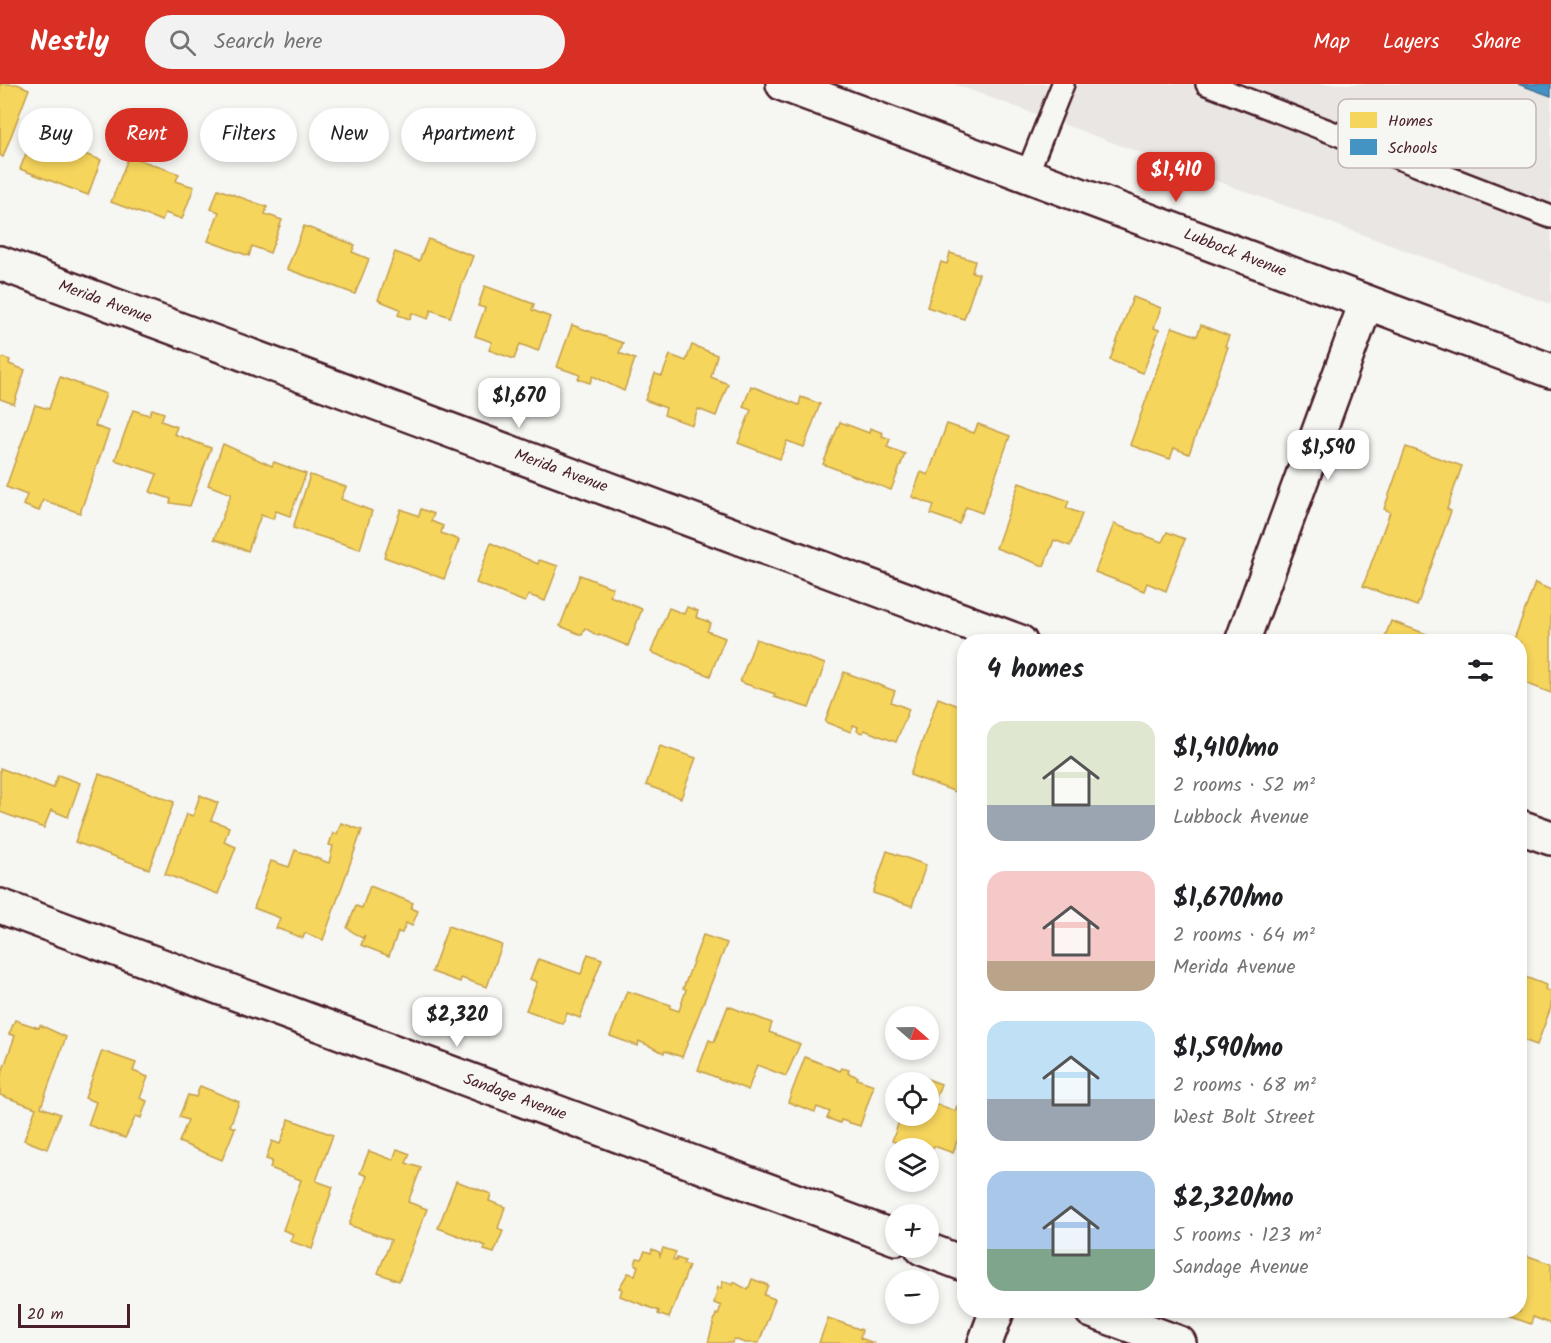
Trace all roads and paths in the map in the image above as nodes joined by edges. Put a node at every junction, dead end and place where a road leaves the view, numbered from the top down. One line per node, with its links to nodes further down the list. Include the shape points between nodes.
1 (783, 84): 6 (street, Lubbock Avenue)
2 (1063, 84): 6 (lane)
3 (1207, 84): 4 (lane)
4 (1338, 135)
5 (1424, 168): 7 (lane)
6 (1027, 174): 9 (street, Lubbock Avenue)
7 (1551, 217)
8 (0, 263): 11 (street, Merida Avenue)
9 (1366, 303): 10 (street, Lubbock Avenue); 12 (street)
10 (1551, 371)
11 (998, 634)
12 (1245, 634)
13 (1527, 829): 14 (street)
14 (1551, 838)
15 (0, 906): 16 (street, Sandage Avenue)
16 (885, 1234)
17 (939, 1254): 18 (street)
18 (957, 1261)
19 (994, 1318): 21 (street)
20 (1111, 1318): 22 (street)
21 (985, 1343)
22 (1179, 1343)

